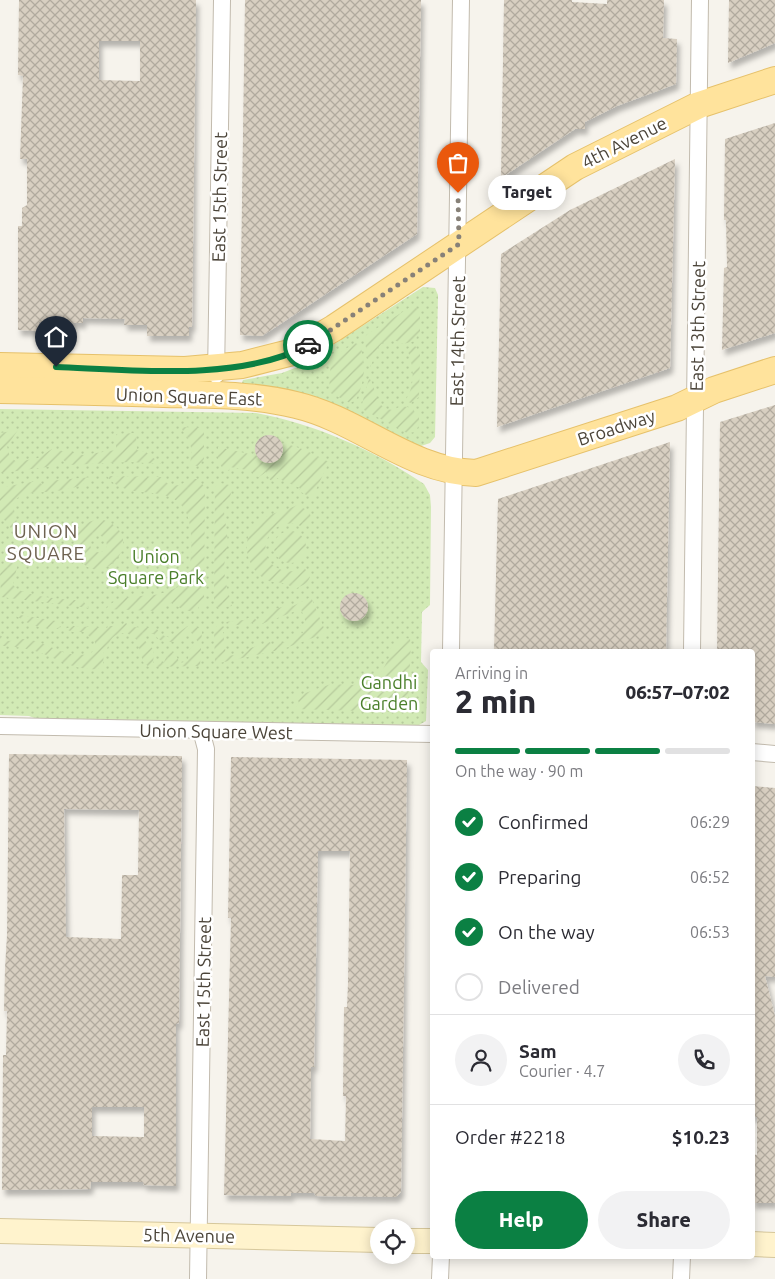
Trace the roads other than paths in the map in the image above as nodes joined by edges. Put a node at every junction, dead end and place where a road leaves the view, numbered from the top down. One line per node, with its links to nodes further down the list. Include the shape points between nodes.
1 (222, 0): 8 (street, East 15th Street)
2 (461, 0): 6 (street, East 14th Street)
3 (700, 0): 5 (street, East 13th Street)
4 (775, 80): 5 (main road, 4th Avenue)
5 (698, 105): 6 (main road, 4th Avenue, via 575,167); 12 (street, East 13th Street)
6 (459, 244): 8 (main road, Union Square East, via 323,336 293,352 260,362); 13 (street, East 14th Street)
7 (0, 366): 8 (main road, Union Square East)
8 (216, 368): 11 (street, East 15th Street)
9 (775, 370): 12 (main road, Broadway)
10 (0, 390): 11 (main road, Union Square East)
11 (216, 395): 13 (main road, Union Square East, via 263,398 299,406 342,421 424,464)
12 (696, 399): 13 (main road, Broadway, via 493,469 476,473); 15 (street, East 13th Street)
13 (454, 471): 14 (street, East 14th Street)
14 (451, 649)
15 (692, 649)
16 (0, 726): 17 (street, Union Square West)
17 (201, 730): 18 (street, Union Square West); 22 (street, East 15th Street, via 206,749)
18 (430, 734)
19 (755, 752): 20 (street)
20 (775, 754)
21 (0, 1231): 22 (main road, 5th Avenue)
22 (200, 1235): 23 (main road, 5th Avenue); 30 (street, East 15th Street)
23 (370, 1240)
24 (415, 1241): 25 (main road)
25 (430, 1242)
26 (755, 1244): 27 (main road)
27 (775, 1245)
28 (440, 1259): 31 (street)
29 (682, 1259): 32 (street)
30 (198, 1279)
31 (440, 1279)
32 (681, 1279)

